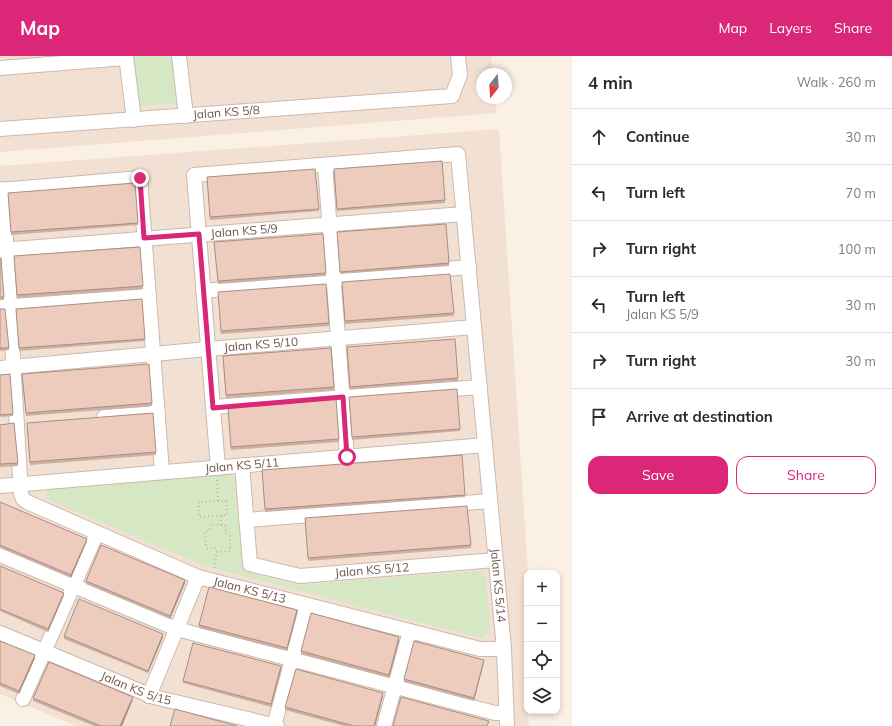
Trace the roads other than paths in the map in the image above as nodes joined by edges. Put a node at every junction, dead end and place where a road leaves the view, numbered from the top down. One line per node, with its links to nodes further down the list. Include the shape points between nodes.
1 (179, 56): 5 (street)
2 (458, 56): 5 (street, Jalan KS 5/8, via 460,75 452,96)
3 (126, 57): 4 (street); 6 (street)
4 (0, 68)
5 (186, 116): 6 (street, Jalan KS 5/8)
6 (134, 120): 7 (street, Jalan KS 5/8)
7 (0, 129)
8 (325, 164): 10 (street, Jalan KS 5/14, via 458,154); 11 (street); 12 (street, via 194,175)
9 (2, 190): 13 (street, via 140,178); 14 (street, Jalan KS 5/13)
10 (464, 214): 11 (street, Jalan KS 5/9); 15 (street, Jalan KS 5/14)
11 (330, 224): 12 (street, Jalan KS 5/9); 16 (street)
12 (199, 234): 13 (street, Jalan KS 5/9); 17 (street)
13 (144, 238): 14 (street, Jalan KS 5/9); 18 (street)
14 (3, 249): 19 (street, Jalan KS 5/13)
15 (469, 267): 16 (street); 20 (street, Jalan KS 5/14)
16 (334, 279): 17 (street); 21 (street)
17 (203, 291): 22 (street)
18 (149, 296): 19 (street); 23 (street)
19 (5, 307): 24 (street, Jalan KS 5/13)
20 (474, 327): 21 (street, Jalan KS 5/10); 25 (street, Jalan KS 5/14)
21 (338, 339): 22 (street, Jalan KS 5/10); 26 (street)
22 (208, 349): 23 (street, Jalan KS 5/10); 27 (street)
23 (153, 354): 24 (street, Jalan KS 5/10); 28 (street)
24 (7, 367): 31 (street, Jalan KS 5/13)
25 (480, 387): 26 (street); 32 (street, Jalan KS 5/14)
26 (343, 397): 27 (street); 33 (street)
27 (213, 408): 35 (street)
28 (158, 413): 29 (street); 36 (street)
29 (87, 418)
30 (33, 423): 31 (street)
31 (11, 424): 37 (street, Jalan KS 5/13)
32 (485, 445): 33 (street, Jalan KS 5/11); 39 (street, Jalan KS 5/14)
33 (347, 457): 34 (street, Jalan KS 5/11)
34 (242, 465): 35 (street, Jalan KS 5/11); 40 (street)
35 (217, 468): 36 (street, Jalan KS 5/11)
36 (162, 472): 37 (street, Jalan KS 5/11)
37 (21, 484): 38 (street, Jalan KS 5/11); 41 (street, Jalan KS 5/13, via 23,499 27,502)
38 (0, 486)
39 (490, 501): 40 (street); 43 (street, Jalan KS 5/14)
40 (246, 520): 43 (street, Jalan KS 5/12, via 250,564 300,576)
41 (98, 534): 44 (street, Jalan KS 5/13); 45 (street)
42 (0, 555): 45 (street)
43 (495, 560): 50 (street, Jalan KS 5/14)
44 (205, 579): 46 (street, Jalan KS 5/13); 47 (street)
45 (74, 586): 47 (street); 51 (street)
46 (307, 605): 48 (street, Jalan KS 5/13); 52 (street)
47 (177, 629): 52 (street); 54 (street)
48 (410, 631): 50 (street, Jalan KS 5/13, via 480,649); 53 (street)
49 (0, 633): 51 (street, Jalan KS 5/15)
50 (504, 650): 56 (street, Jalan KS 5/14)
51 (44, 652): 54 (street, Jalan KS 5/15); 55 (street)
52 (291, 659): 53 (street); 57 (street)
53 (395, 687): 56 (street, via 495,713); 58 (street)
54 (149, 696): 57 (street, Jalan KS 5/15)
55 (23, 700)
56 (506, 719)
57 (275, 726)
58 (384, 726)

